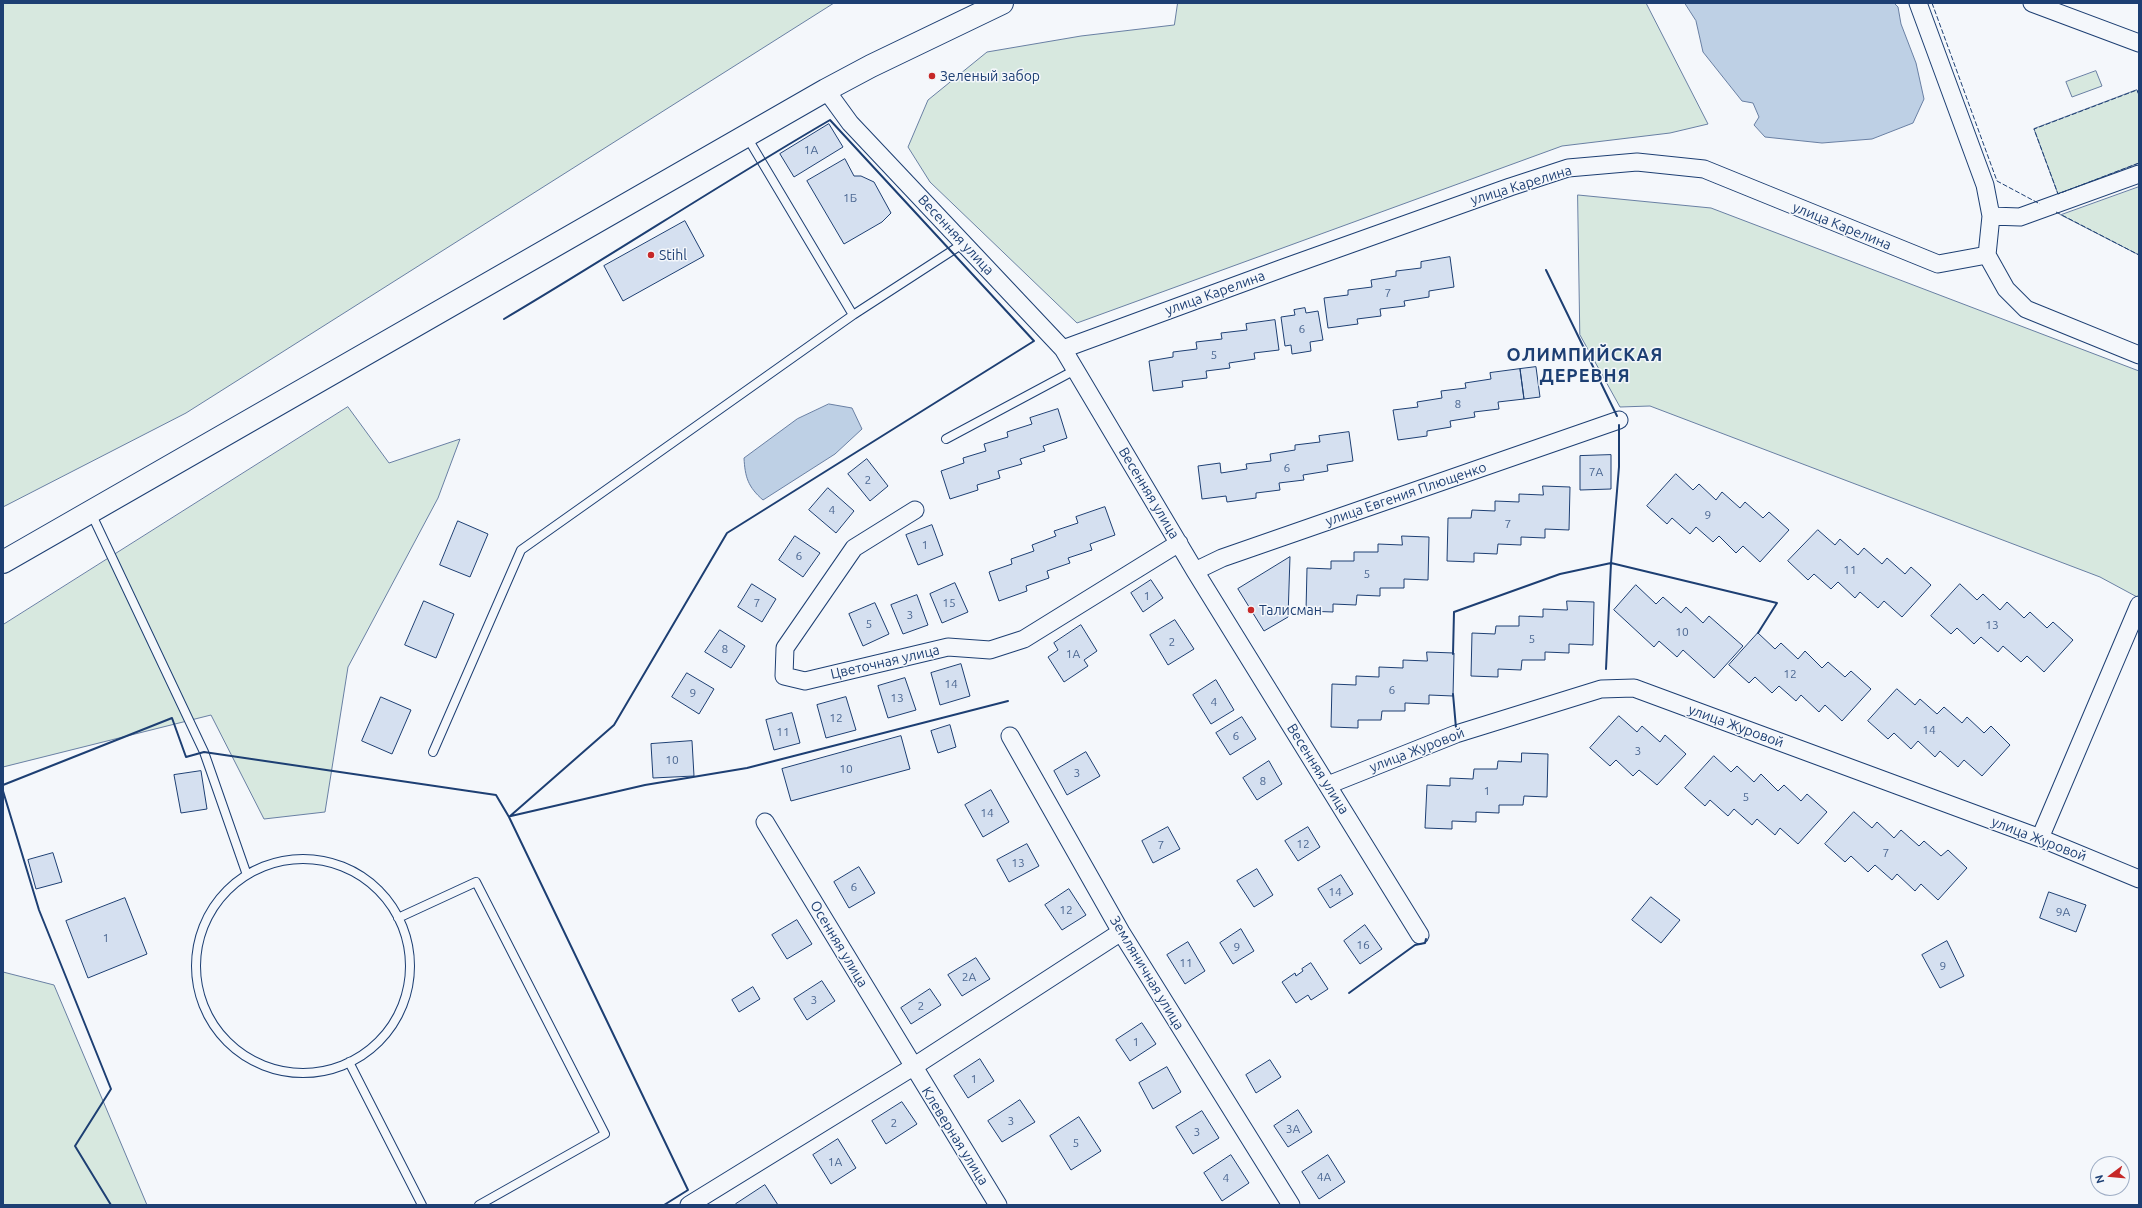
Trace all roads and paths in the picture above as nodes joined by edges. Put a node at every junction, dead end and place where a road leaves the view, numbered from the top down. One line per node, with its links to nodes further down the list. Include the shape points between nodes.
1 (1002, 3): 5 (street)
2 (1918, 3): 8 (street, via 1985,185)
3 (2032, 3): 4 (street)
4 (2136, 39)
5 (826, 90): 6 (street); 9 (street, Весенняя улица, via 850,123)
6 (747, 136): 11 (lane); 18 (street)
7 (2139, 174): 8 (street, via 2020,218)
8 (1990, 216): 10 (street)
9 (964, 243): 11 (lane); 12 (street, Весенняя улица)
10 (1987, 255): 12 (street, улица Карелина, via 1938,264 1704,169 1637,162 1568,168 1331,250); 13 (street, via 2006,289 2026,309)
11 (853, 315): 24 (lane, via 521,550)
12 (1063, 349): 14 (street, Весенняя улица)
13 (2139, 355)
14 (1075, 370): 16 (lane); 19 (street, Весенняя улица)
15 (1619, 420): 21 (street, улица Евгения Плющенко, via 1222,558)
16 (946, 438)
17 (915, 510): 19 (street, Цветочная улица, via 854,548 785,648 784,676 805,681 948,647 990,650 1024,639)
18 (91, 512): 20 (street); 28 (lane, via 204,752)
19 (1178, 544): 21 (street, Весенняя улица)
20 (3, 562)
21 (1195, 572): 25 (street, Весенняя улица)
22 (2139, 606): 27 (street)
23 (1010, 736): 31 (street, Земляничная улица)
24 (433, 752)
25 (1328, 785): 27 (street, улица Журовой, via 1456,734 1601,689 1634,688); 32 (street, Весенняя улица)
26 (765, 822): 34 (street, Осенняя улица)
27 (2040, 838): 29 (street, улица Журовой)
28 (247, 875): 30 (lane, via 262,867 285,861 314,860 332,863 348,869 373,886 389,903); 33 (lane, via 232,885 220,898 203,928 196,963 199,992 207,1014 237,1050 257,1063 274,1069 308,1073 326,1071)
29 (2139, 879)
30 (398, 918): 33 (lane, via 405,934 410,969 403,1004 395,1020 373,1047); 37 (lane, via 476,882 605,1134)
31 (1121, 932): 34 (street); 39 (street, Земляничная улица)
32 (1420, 935)
33 (349, 1062): 36 (lane)
34 (912, 1067): 35 (street); 38 (street, Клеверная улица)
35 (699, 1203)
36 (422, 1205)
37 (479, 1205)
38 (998, 1205)
39 (1291, 1205)

